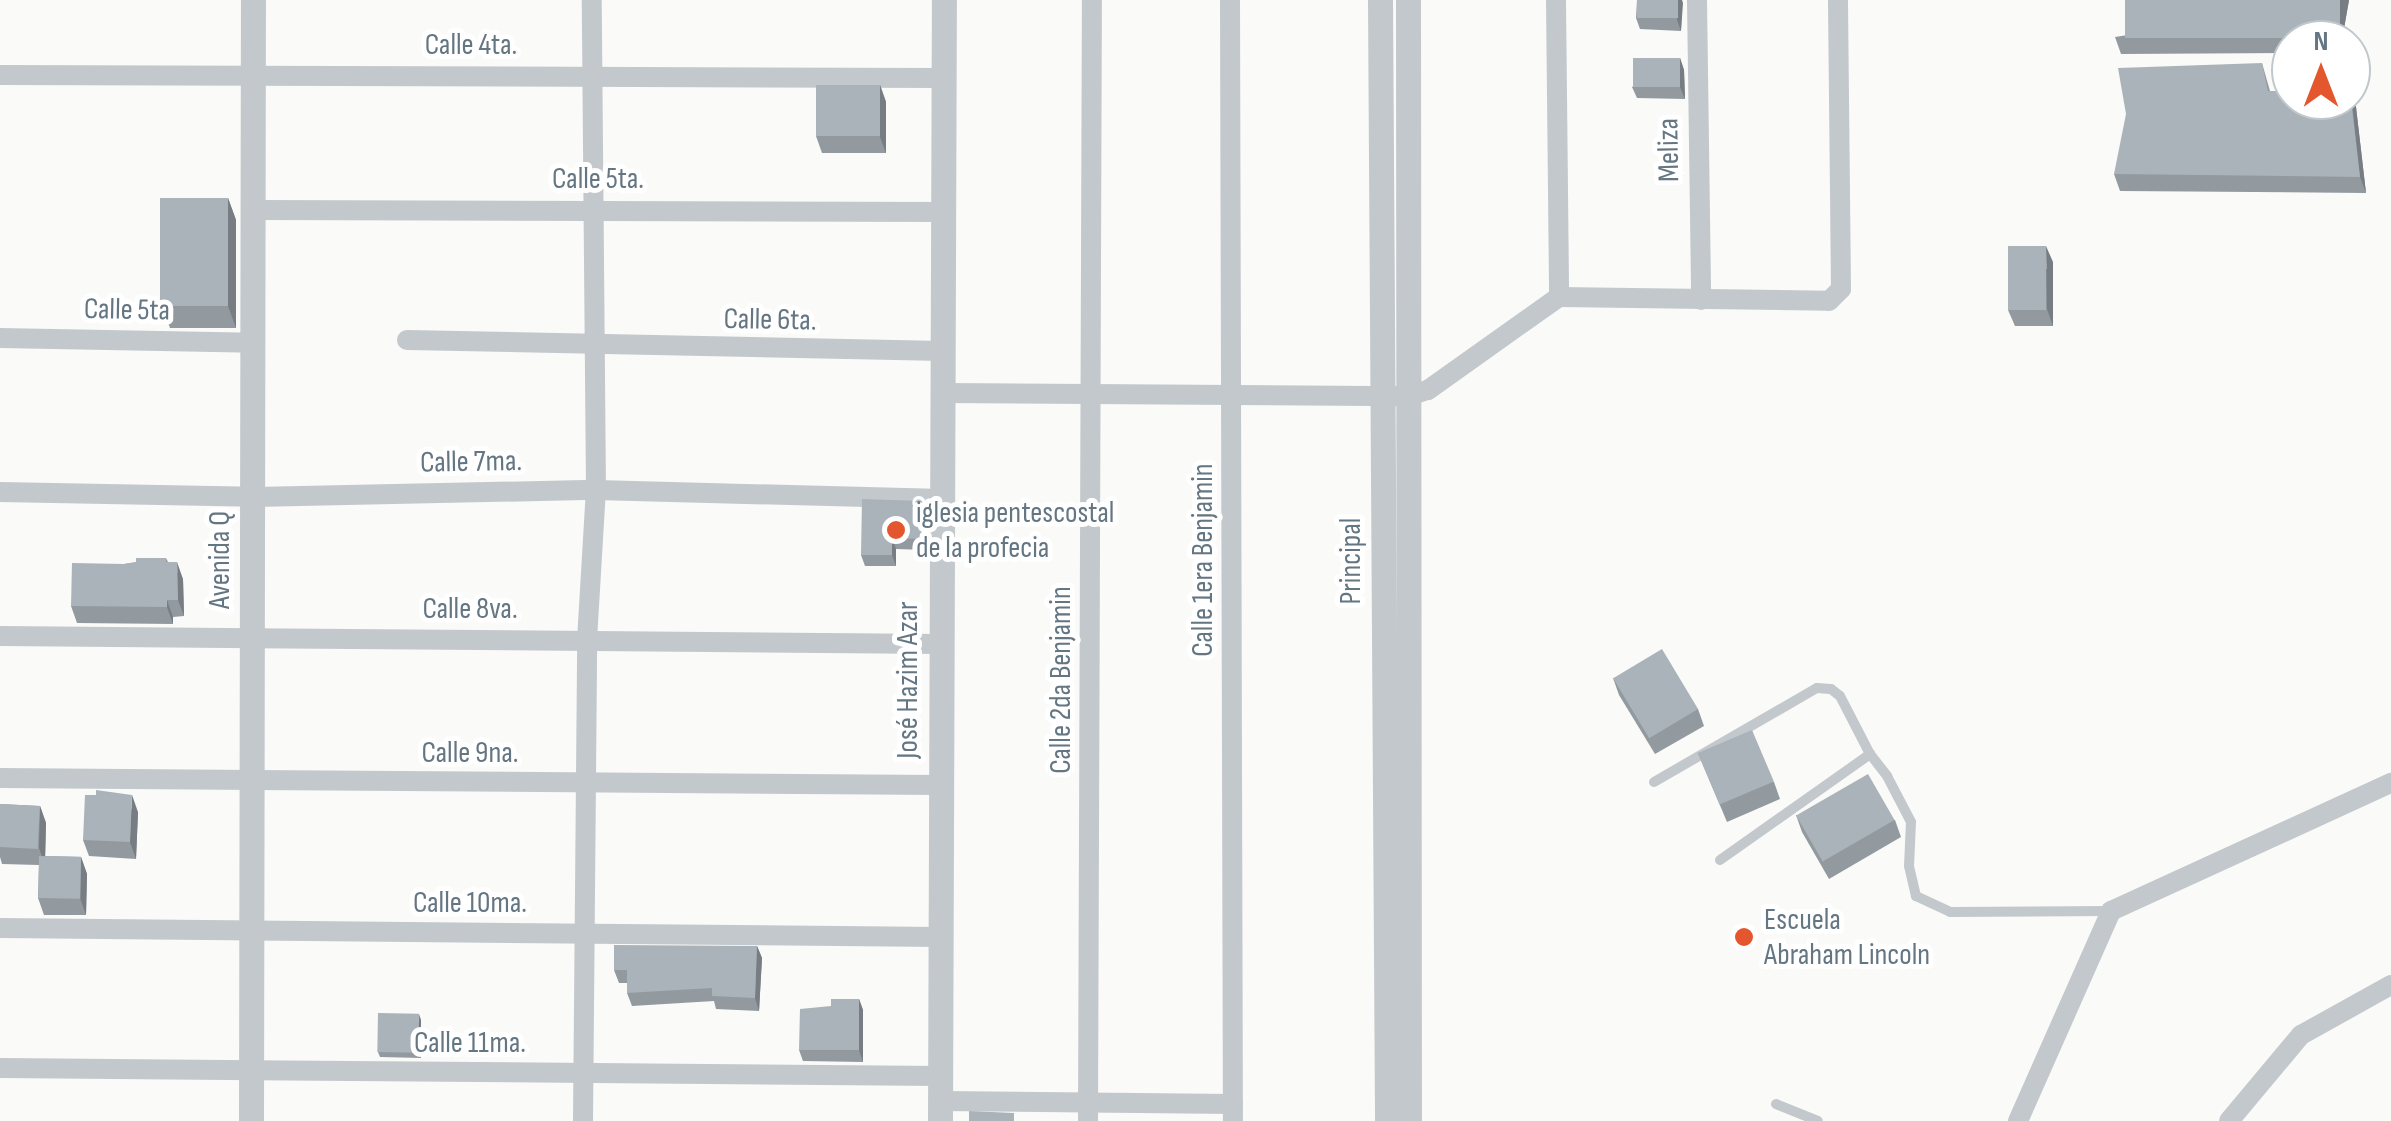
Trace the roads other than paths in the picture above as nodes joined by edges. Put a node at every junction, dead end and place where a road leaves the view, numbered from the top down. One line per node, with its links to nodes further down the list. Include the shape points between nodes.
1 (253, 0): 13 (street, Avenida Q)
2 (592, 0): 11 (street)
3 (944, 0): 14 (street, José Hazim Azar)
4 (1092, 0): 26 (street, Calle 2da Benjamin)
5 (1230, 0): 27 (street, Calle 1era Benjamin)
6 (1380, 0): 28 (street, Principal)
7 (1408, 0): 29 (street, Principal)
8 (1556, 0): 18 (street)
9 (1697, 0): 19 (street, Meliza)
10 (1838, 0): 19 (street, via 1841,289 1829,301)
11 (591, 74): 13 (street, Calle 4ta.); 14 (street, Calle 4ta.); 15 (street)
12 (0, 76): 13 (street, Calle 4ta.)
13 (252, 77): 16 (street, Avenida Q)
14 (943, 78): 17 (street, José Hazim Azar)
15 (593, 208): 16 (street, Calle 5ta.); 17 (street, Calle 5ta.); 23 (street)
16 (253, 210): 22 (street, Avenida Q)
17 (944, 212): 24 (street, José Hazim Azar)
18 (1559, 297): 19 (street); 29 (street, via 1428,390)
19 (1701, 300)
20 (0, 338): 22 (street, Calle 5ta)
21 (407, 340): 23 (street, Calle 6ta.)
22 (253, 343): 32 (street, Avenida Q)
23 (595, 345): 24 (street, Calle 6ta.); 30 (street)
24 (944, 351): 25 (street, José Hazim Azar)
25 (943, 393): 26 (street); 33 (street, José Hazim Azar)
26 (1093, 394): 27 (street); 57 (street, Calle 2da Benjamin)
27 (1234, 394): 28 (street); 58 (street, Calle 1era Benjamin)
28 (1382, 396): 29 (street); 61 (street, Principal)
29 (1409, 396): 62 (street, Principal)
30 (596, 490): 32 (street, Calle 7ma.); 33 (street, Calle 7ma.); 35 (street)
31 (0, 492): 32 (street, Calle 7ma.)
32 (252, 497): 36 (street, Avenida Q)
33 (942, 499): 37 (street, José Hazim Azar)
34 (0, 636): 36 (street, Calle 8va.)
35 (587, 640): 36 (street, Calle 8va.); 37 (street, Calle 8va.); 40 (street)
36 (252, 641): 42 (street, Avenida Q)
37 (940, 644): 44 (street, José Hazim Azar)
38 (1870, 754): 41 (lane, via 1840,696 1817,688); 45 (lane); 46 (lane, via 1911,822 1916,896 1950,912)
39 (0, 778): 42 (street, Calle 9na.)
40 (586, 782): 42 (street, Calle 9na.); 44 (street, Calle 9na.); 49 (street)
41 (1654, 782)
42 (252, 783): 48 (street, Avenida Q)
43 (2391, 783): 46 (street)
44 (940, 785): 50 (street, José Hazim Azar)
45 (1720, 860)
46 (2111, 911): 64 (street)
47 (0, 928): 48 (street, Calle 10ma.)
48 (251, 933): 49 (street, Calle 10ma.); 53 (street, Avenida Q)
49 (585, 933): 50 (street, Calle 10ma.); 54 (street)
50 (940, 937): 55 (street, José Hazim Azar)
51 (2391, 985): 65 (street, via 2301,1034)
52 (0, 1068): 53 (street, Calle 11ma.)
53 (251, 1073): 54 (street, Calle 11ma.); 59 (street, Avenida Q)
54 (584, 1073): 55 (street, Calle 11ma.); 60 (street)
55 (940, 1099): 57 (street, Calle 11ma.)
56 (1776, 1104): 63 (lane)
57 (1088, 1112): 58 (street, Calle 11ma.)
58 (1233, 1113)
59 (251, 1121)
60 (583, 1121)
61 (1387, 1121)
62 (1409, 1121)
63 (1818, 1121)
64 (2018, 1121)
65 (2229, 1121)

